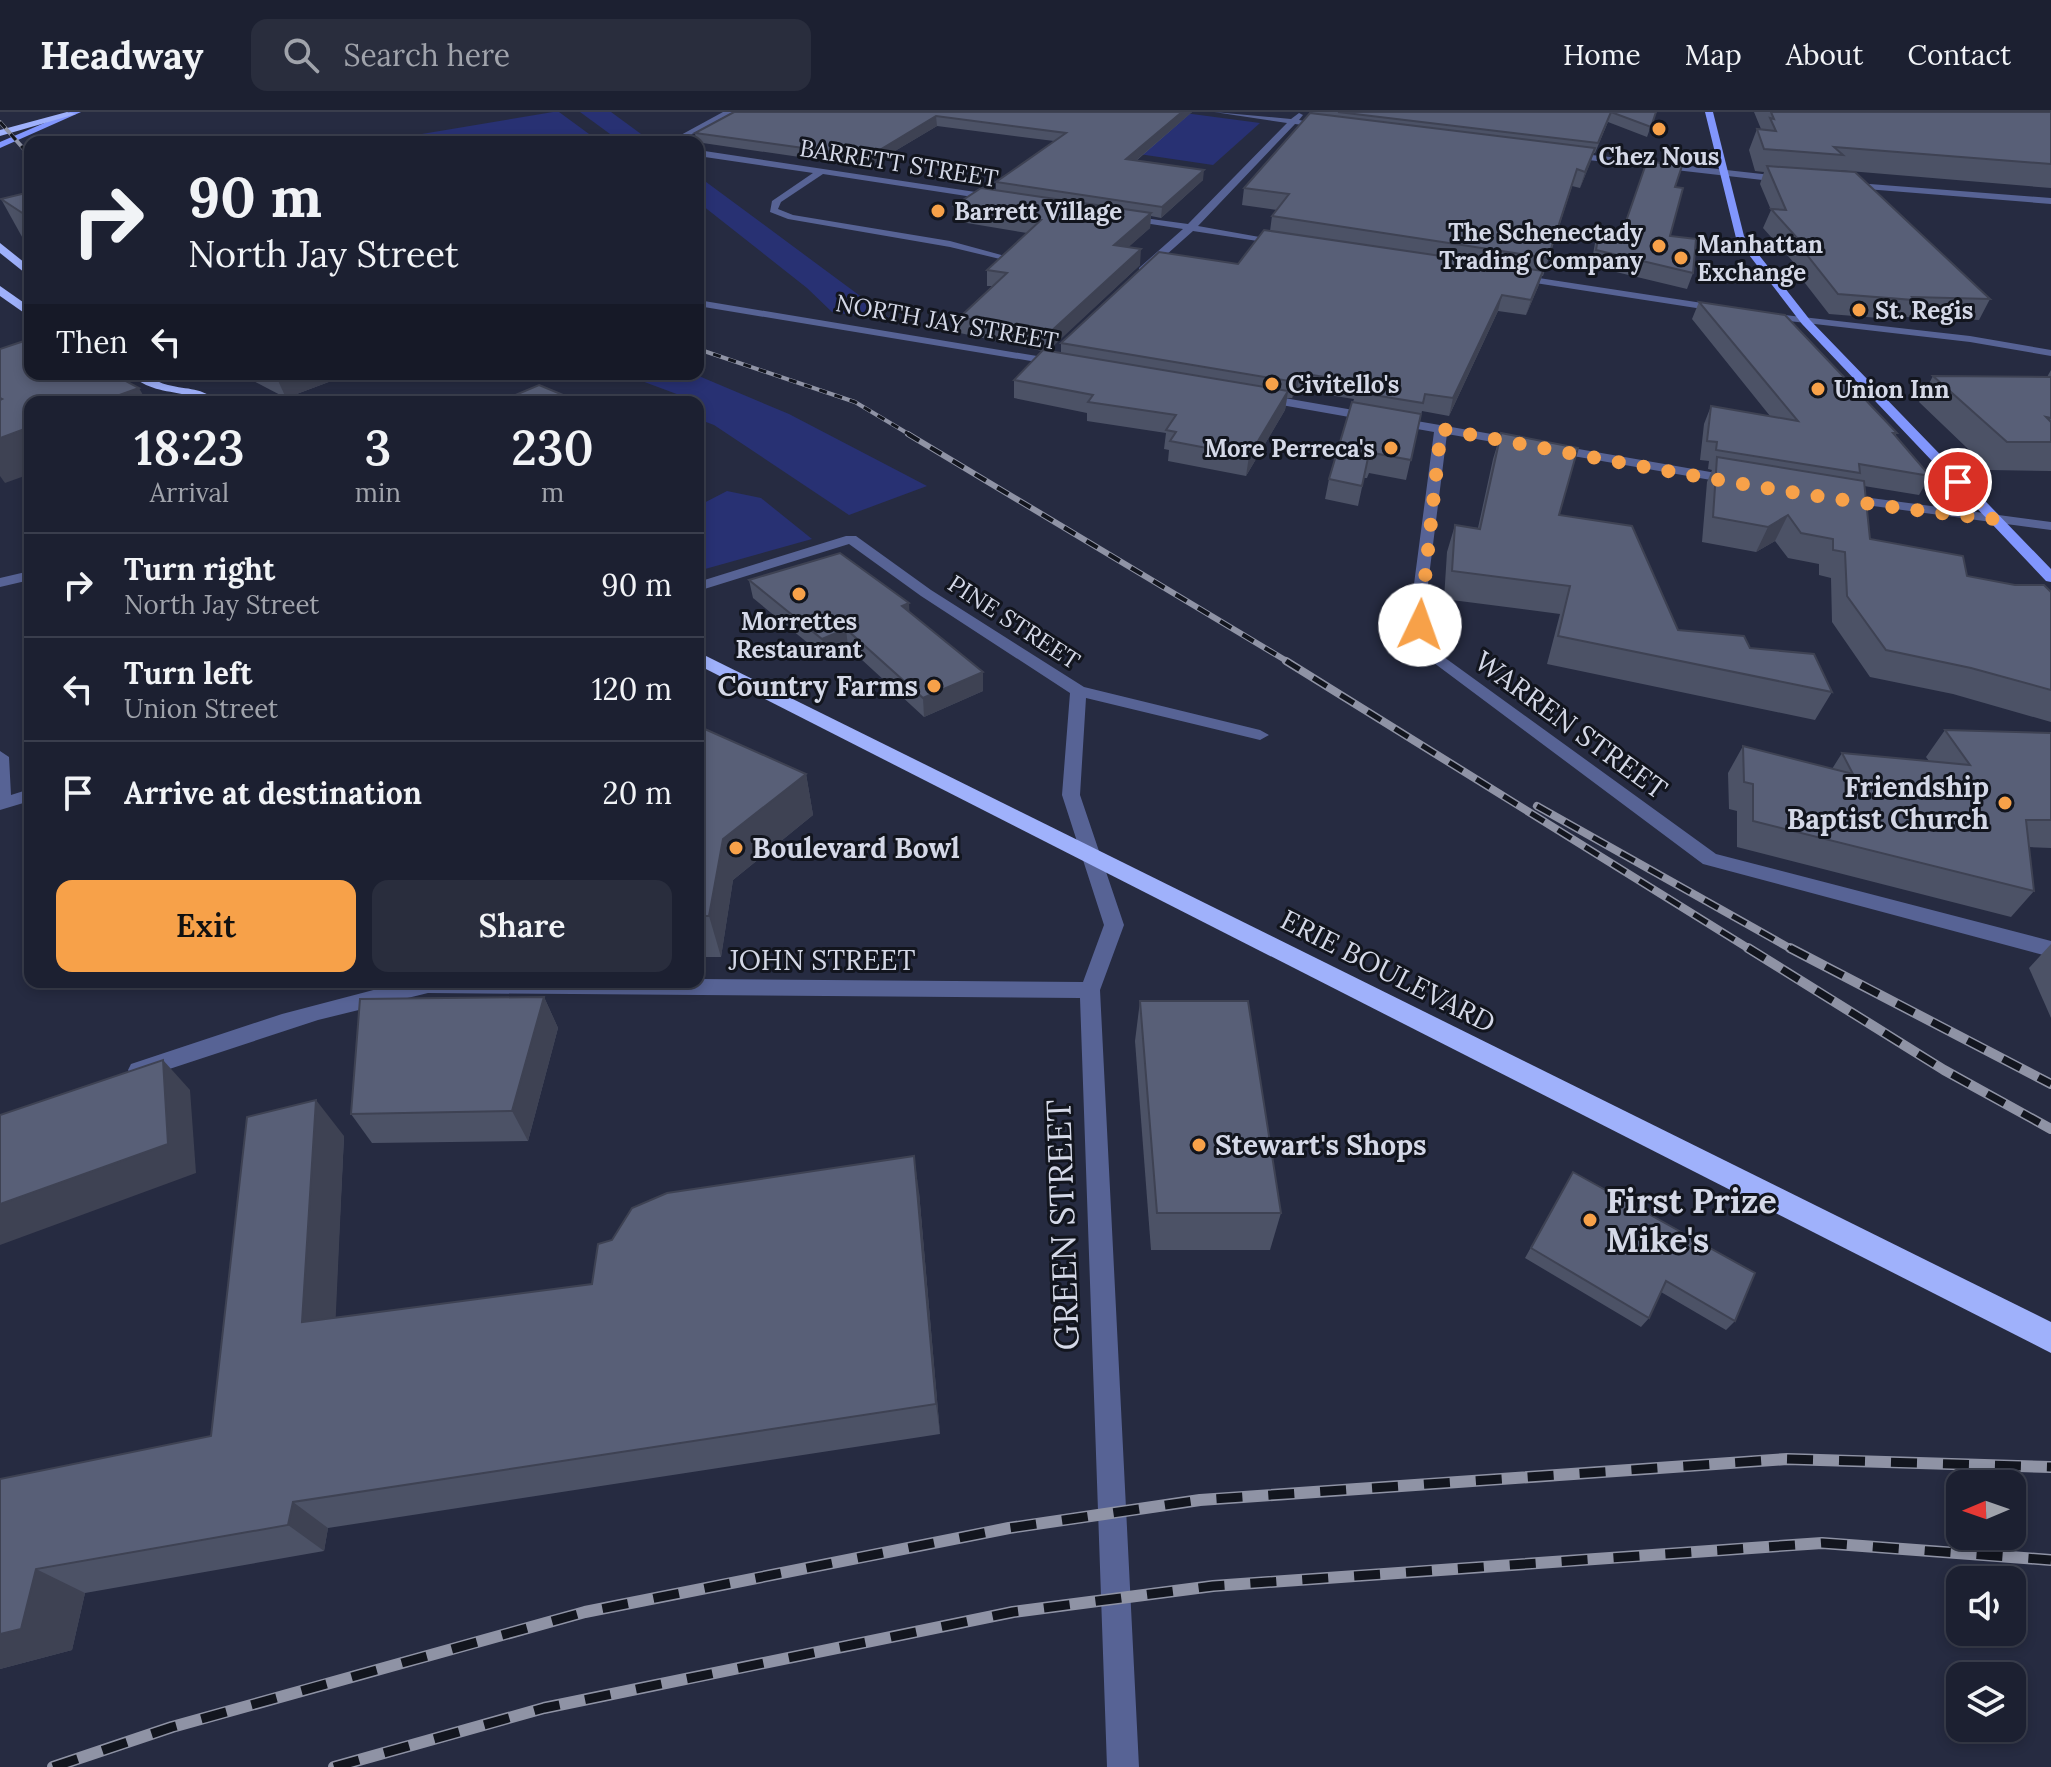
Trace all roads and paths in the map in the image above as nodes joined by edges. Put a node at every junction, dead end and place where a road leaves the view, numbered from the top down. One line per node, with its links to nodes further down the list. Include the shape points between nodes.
1 (729, 112): 9 (street)
2 (1218, 112): 6 (street)
3 (1301, 112): 6 (street)
4 (1709, 112): 14 (main road)
5 (74, 113): 8 (highway); 10 (main road)
6 (1292, 121): 7 (street); 20 (street)
7 (1337, 127)
8 (0, 133)
9 (683, 136)
10 (0, 144)
11 (1548, 153): 14 (street)
12 (704, 154): 13 (street, BARRETT STREET)
13 (822, 171): 17 (street, BARRETT STREET); 23 (street, via 777,201 773,210)
14 (1726, 175): 15 (street); 32 (main road, via 1739,236)
15 (1798, 181)
16 (1827, 183): 18 (street)
17 (1006, 199)
18 (2051, 201)
19 (1113, 216): 20 (street)
20 (1190, 228): 21 (street); 26 (street)
21 (1299, 244)
22 (0, 247): 24 (highway)
23 (1000, 256)
24 (24, 268)
25 (1499, 275): 30 (street)
26 (1135, 277)
27 (0, 290): 29 (highway)
28 (704, 304): 34 (street, NORTH JAY STREET, via 1051,357)
29 (24, 308)
30 (1730, 311)
31 (1760, 315): 32 (street)
32 (1806, 322): 33 (street); 43 (main road)
33 (2051, 353)
34 (1073, 365)
35 (148, 380): 37 (highway, via 164,389)
36 (193, 380): 37 (highway)
37 (191, 391): 39 (highway)
38 (1246, 395): 40 (street)
39 (200, 396)
40 (1441, 429): 41 (street); 56 (street, WARREN STREET, via 1421,584 1420,625 1430,654 1710,859)
41 (1744, 482)
42 (1833, 497): 43 (street)
43 (1994, 519): 44 (street); 46 (main road)
44 (2051, 526)
45 (24, 577): 47 (street)
46 (2051, 578)
47 (0, 583)
48 (704, 585): 50 (street, PINE STREET, via 851,539)
49 (704, 661): 55 (highway, ERIE BOULEVARD)
50 (1078, 691): 51 (street, PINE STREET); 55 (street, GREEN STREET, via 1071,795)
51 (1260, 735)
52 (0, 757): 54 (street)
53 (24, 797): 54 (street)
54 (1, 804)
55 (1095, 861): 59 (street, GREEN STREET, via 1114,925); 61 (highway, ERIE BOULEVARD)
56 (2051, 949)
57 (704, 987): 59 (street, JOHN STREET)
58 (412, 988): 60 (street, JOHN STREET, via 271,1022)
59 (1090, 990): 62 (street, GREEN STREET)
60 (114, 1079)
61 (2051, 1338)
62 (1123, 1767)

